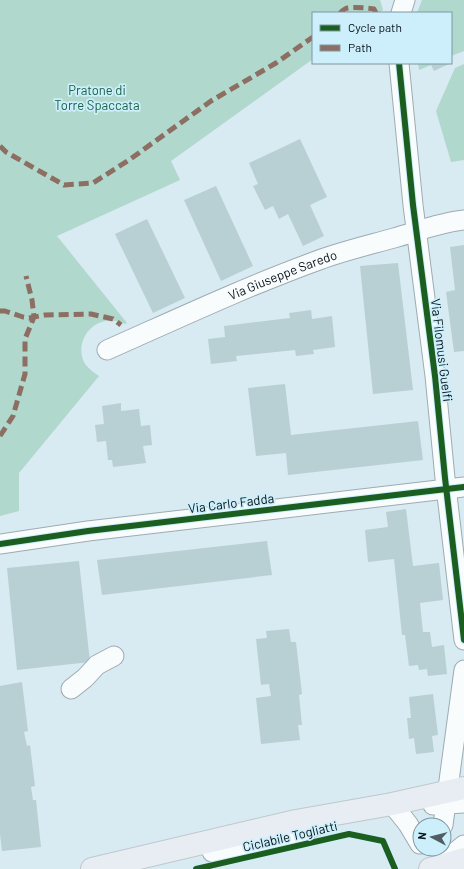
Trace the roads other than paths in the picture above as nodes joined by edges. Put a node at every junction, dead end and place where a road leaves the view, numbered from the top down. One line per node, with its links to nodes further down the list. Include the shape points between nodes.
1 (399, 64): 3 (street, Via Filomusi Guelfi)
2 (464, 220): 3 (street, Via Giuseppe Saredo, via 441,223)
3 (416, 231): 4 (street, Via Giuseppe Saredo, via 319,260); 5 (street, Via Filomusi Guelfi, via 435,376)
4 (107, 350)
5 (455, 488): 6 (street, Via Carlo Fadda, via 88,531); 7 (street, Via Filomusi Guelfi)
6 (0, 544)
7 (464, 640)
8 (114, 656): 10 (street, via 97,665)
9 (464, 670): 11 (street)
10 (71, 689)
11 (455, 797): 12 (main road); 14 (street)
12 (392, 804): 13 (main road); 15 (street)
13 (336, 814): 19 (main road); 20 (street, via 304,830)
14 (446, 817)
15 (412, 831)
16 (464, 845): 18 (street)
17 (464, 860): 18 (main road)
18 (435, 864)
19 (92, 869)
20 (138, 869)

